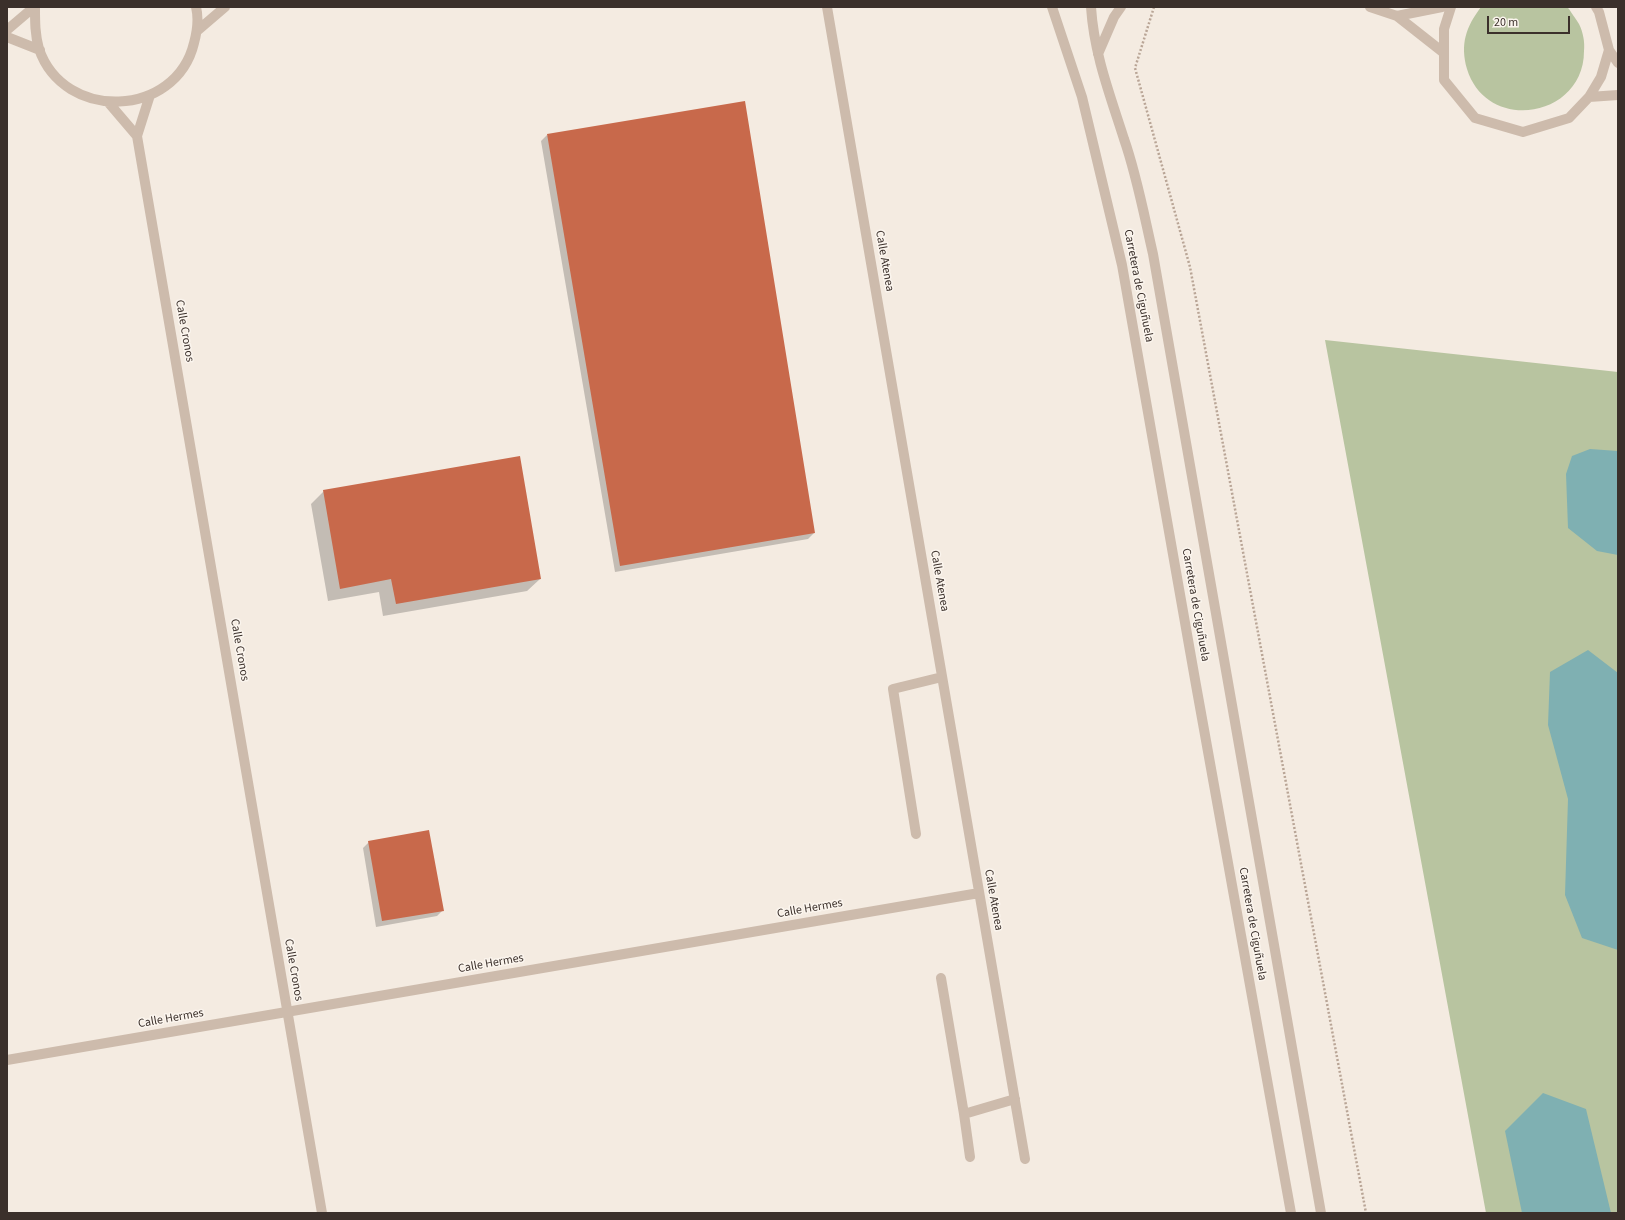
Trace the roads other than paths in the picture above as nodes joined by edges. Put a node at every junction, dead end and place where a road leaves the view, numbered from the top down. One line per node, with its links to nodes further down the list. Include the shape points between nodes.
1 (34, 7): 13 (street); 16 (street, via 34,28)
2 (196, 7): 14 (street)
3 (225, 7): 14 (street)
4 (827, 7): 26 (street, Calle Atenea)
5 (1052, 7): 37 (street, Carretera de Ciguñuela, via 1082,96 1122,265)
6 (1091, 7): 19 (street, Carretera de Ciguñuela)
7 (1121, 7): 19 (street)
8 (1370, 7): 12 (street)
9 (1442, 7): 12 (street)
10 (1451, 7): 18 (street, via 1444,29)
11 (1596, 7): 17 (street)
12 (1397, 16): 18 (street)
13 (7, 30)
14 (197, 31): 21 (street, via 192,51 182,69 168,84)
15 (7, 37): 16 (street)
16 (40, 50): 24 (street, via 48,66 64,84 91,98)
17 (1609, 50): 20 (street); 23 (street, via 1601,77)
18 (1444, 53): 23 (street, via 1444,80 1476,118 1523,132 1569,118)
19 (1098, 54): 38 (street, Carretera de Ciguñuela, via 1125,140 1153,254)
20 (1618, 63)
21 (150, 95): 24 (street, via 130,101); 25 (street)
22 (1618, 95): 23 (street)
23 (1589, 97)
24 (108, 102): 25 (street)
25 (137, 136): 30 (street, Calle Cronos)
26 (942, 677): 27 (street, via 893,689); 28 (street, Calle Atenea)
27 (916, 834)
28 (979, 893): 30 (street, Calle Hermes); 32 (street, Calle Atenea)
29 (941, 978): 33 (street)
30 (288, 1012): 31 (street, Calle Hermes); 36 (street, Calle Cronos)
31 (7, 1060)
32 (1015, 1100): 33 (street); 35 (street, Calle Atenea)
33 (964, 1114): 34 (street)
34 (970, 1157)
35 (1025, 1159)
36 (322, 1213)
37 (1291, 1213)
38 (1321, 1213)

